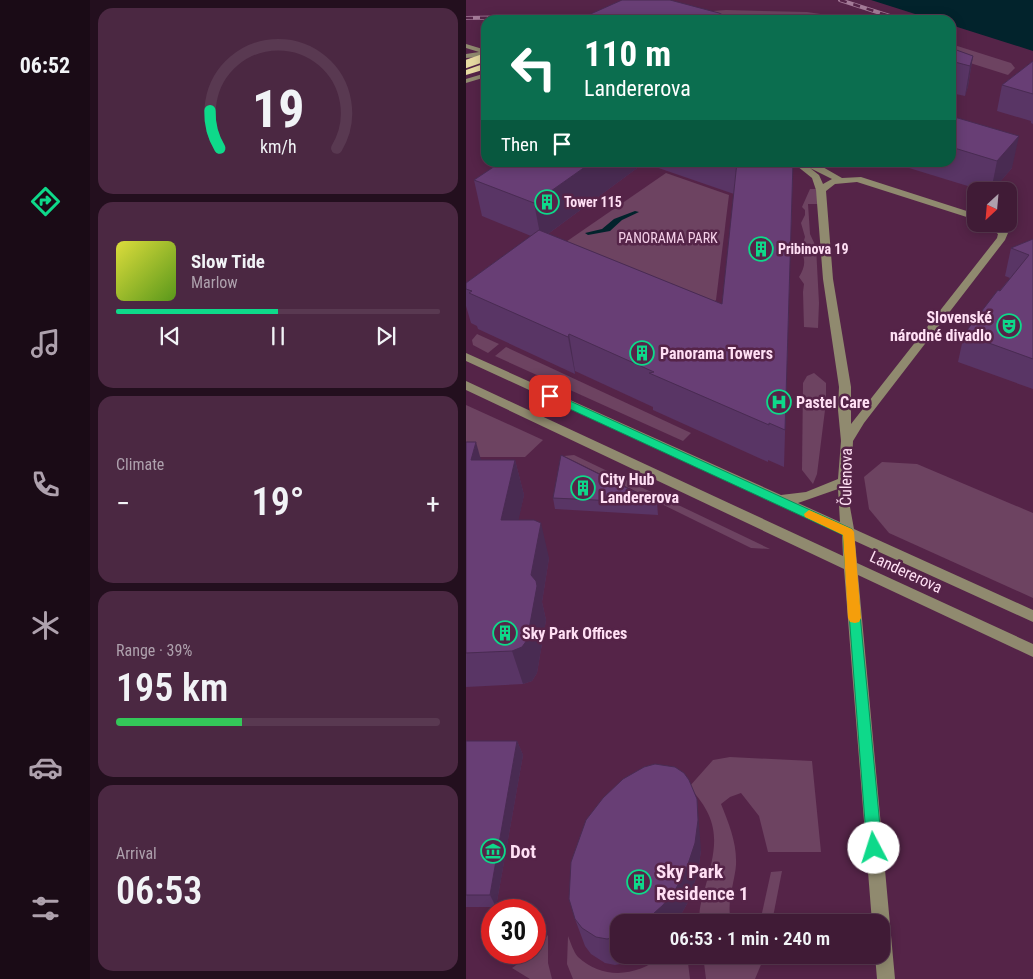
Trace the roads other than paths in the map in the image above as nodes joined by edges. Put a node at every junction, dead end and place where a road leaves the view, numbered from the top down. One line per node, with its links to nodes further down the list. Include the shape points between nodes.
1 (466, 46): 2 (street)
2 (481, 52)
3 (481, 55): 4 (main road, bridge)
4 (467, 59)
5 (481, 68): 6 (main road)
6 (466, 73)
7 (481, 76): 8 (street)
8 (466, 81)
9 (803, 167): 12 (street, Čulenova, via 816,176)
10 (815, 167): 11 (street)
11 (839, 179): 12 (street, via 829,182); 13 (street, via 865,181)
12 (821, 190): 17 (street, Čulenova, via 828,279 845,387)
13 (967, 215)
14 (1002, 232): 17 (street, via 1002,238)
15 (466, 357): 19 (street, Landererova)
16 (466, 385): 21 (street, Landererova)
17 (847, 441): 18 (street, Čulenova)
18 (844, 481): 19 (street, via 814,496); 20 (street, Čulenova)
19 (778, 500): 20 (street, Landererova)
20 (848, 532): 21 (street, Čulenova); 22 (street, Landererova)
21 (850, 565): 23 (street, Landererova); 24 (street, Čulenova)
22 (1033, 616)
23 (1033, 651)
24 (880, 914)
25 (885, 964): 26 (street, Čulenova)
26 (886, 979)

